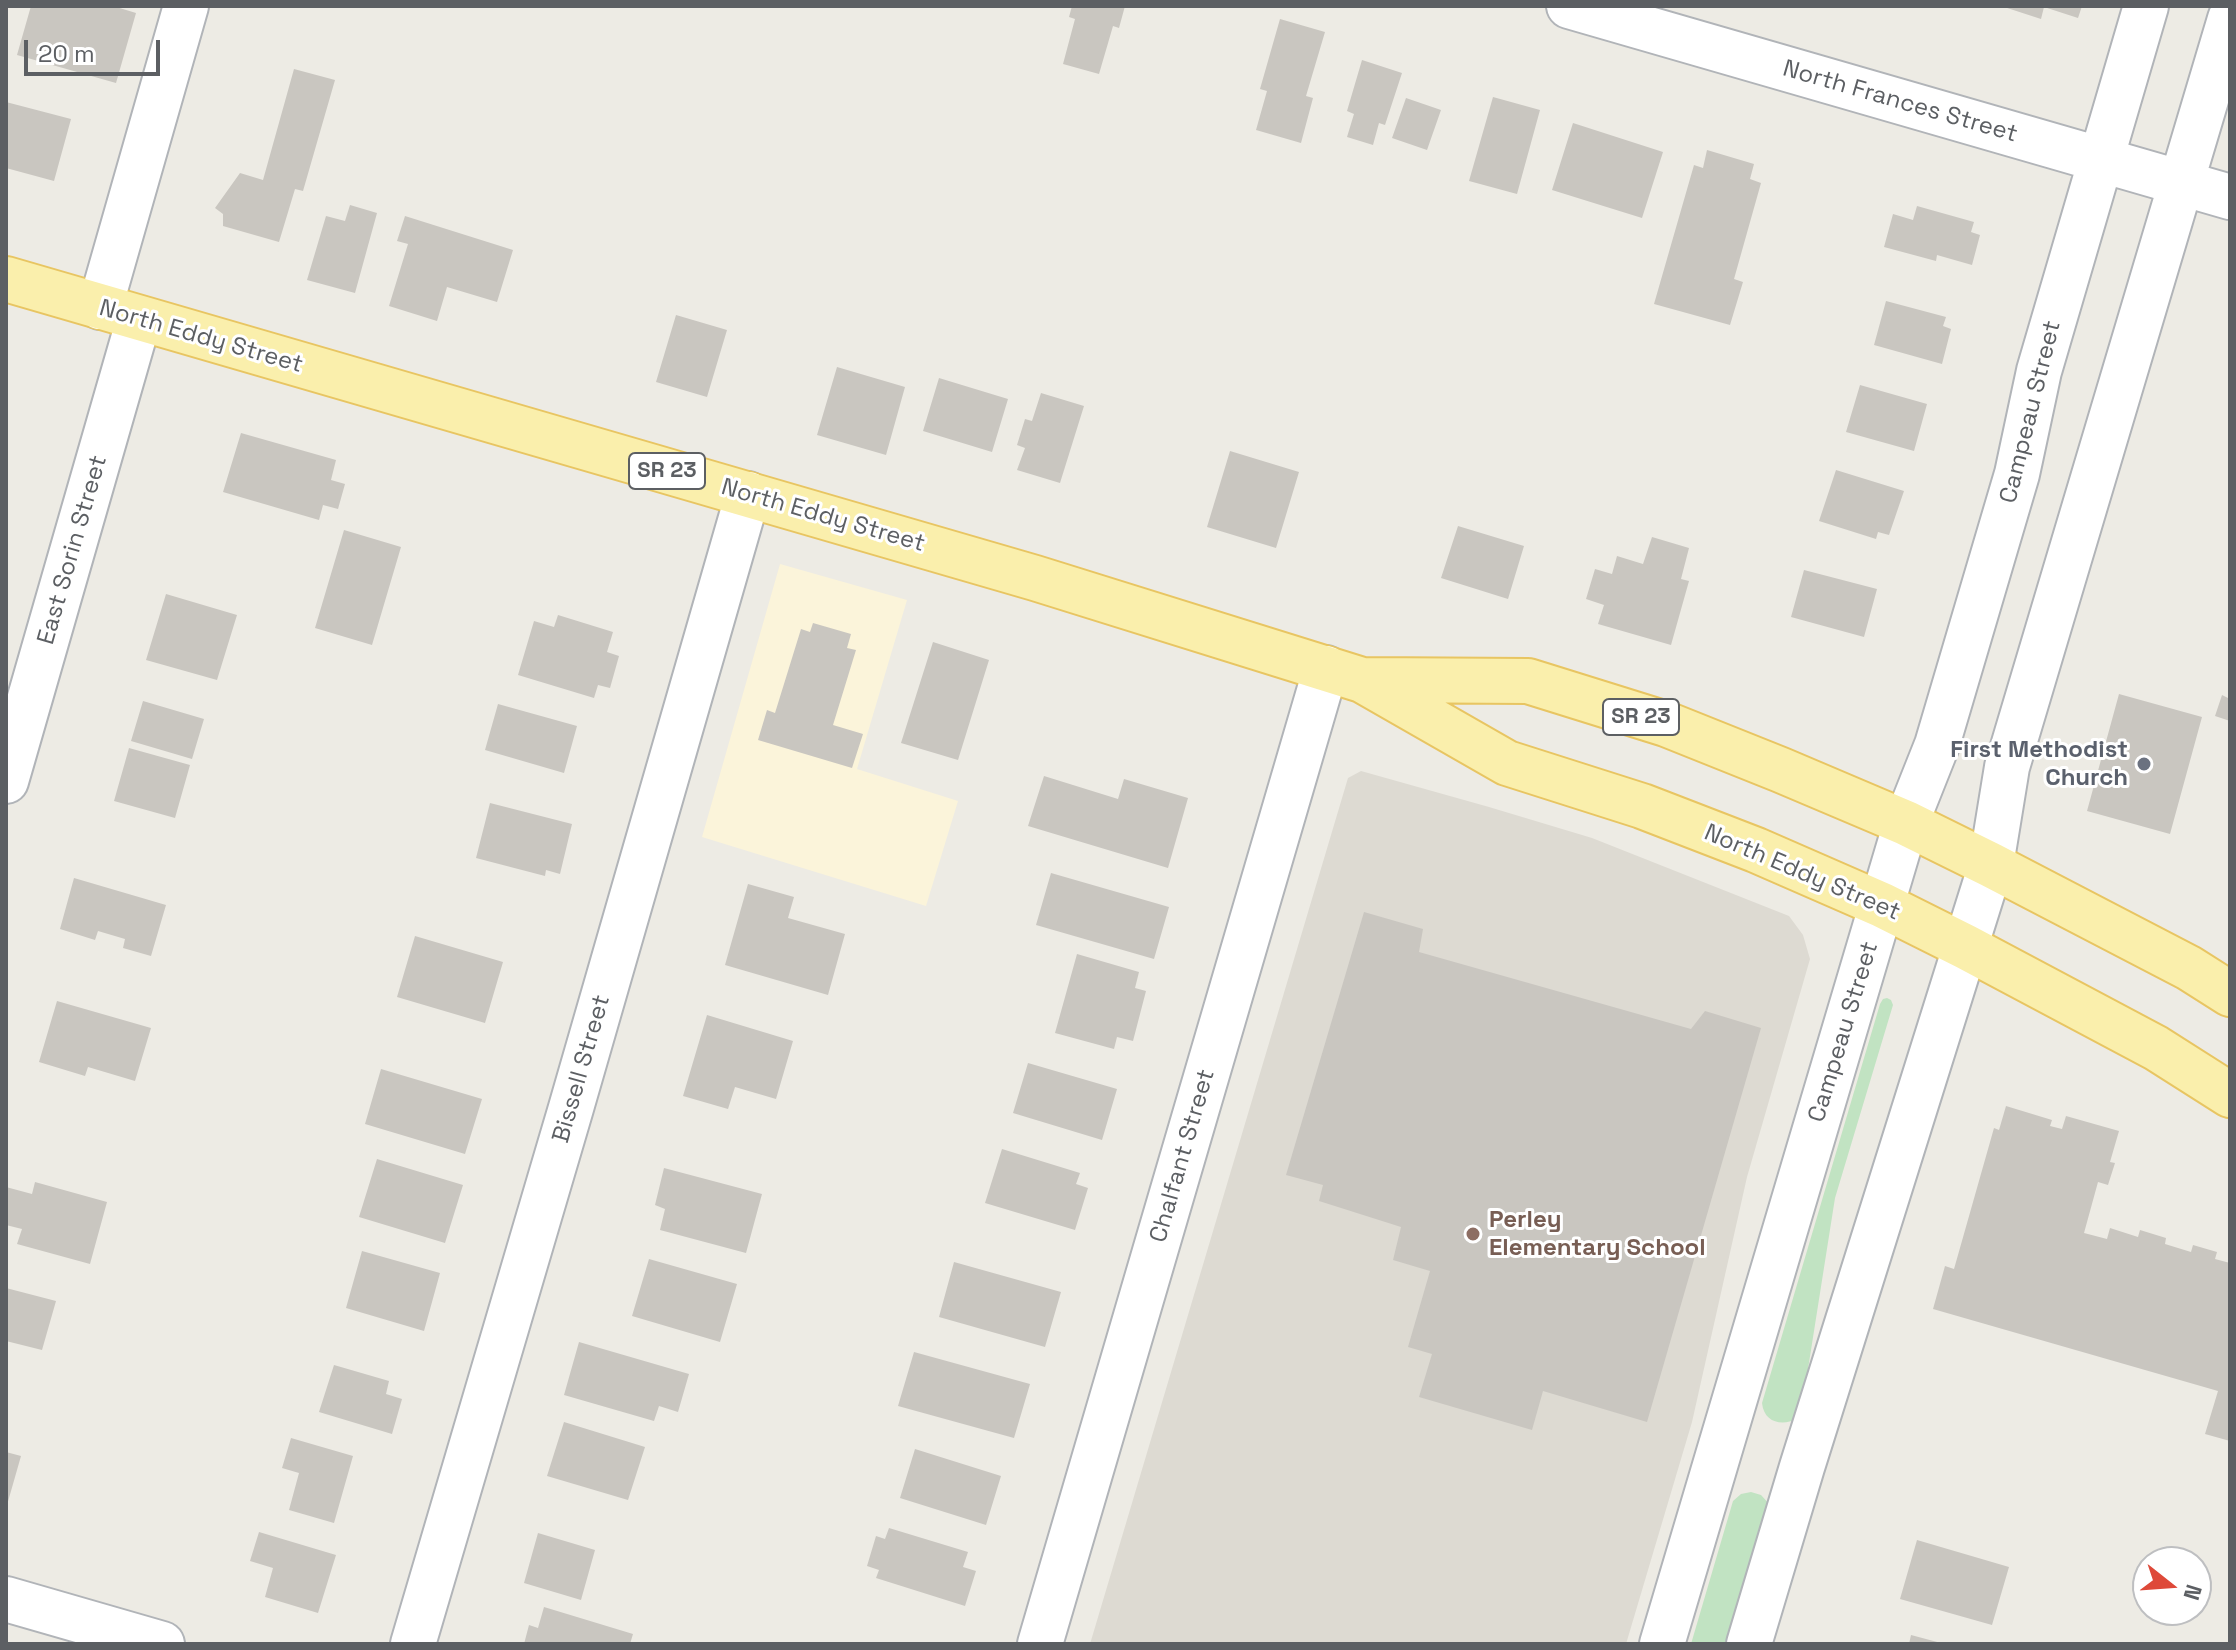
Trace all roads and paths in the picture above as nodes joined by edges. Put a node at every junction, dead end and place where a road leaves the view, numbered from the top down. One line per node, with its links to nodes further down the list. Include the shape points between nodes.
1 (186, 6): 9 (street, East Sorin Street)
2 (1569, 6): 5 (street, North Frances Street)
3 (2146, 6): 5 (street, Campeau Street)
4 (2230, 19): 6 (street)
5 (2101, 159): 6 (street, North Frances Street); 13 (street, Campeau Street, via 2039,371 2017,474 1937,745)
6 (2181, 183): 7 (street, North Frances Street); 14 (street, via 2007,767)
7 (2230, 197)
8 (6, 279): 9 (main road, North Eddy Street / SR 23)
9 (119, 313): 10 (main road, North Eddy Street / SR 23); 12 (street, East Sorin Street)
10 (748, 494): 11 (main road, North Eddy Street / SR 23); 21 (street, Bissell Street)
11 (1344, 674): 13 (main road, North Eddy Street / SR 23, via 1528,681 1666,724); 15 (main road, North Eddy Street / SR 23, via 1507,763 1642,806); 22 (street, Chalfant Street)
12 (6, 781)
13 (1906, 823): 14 (main road, North Eddy Street / SR 23); 15 (street, Campeau Street)
14 (1991, 865): 16 (street); 17 (main road, North Eddy Street / SR 23)
15 (1882, 905): 16 (main road, North Eddy Street / SR 23); 23 (street, Campeau Street)
16 (1966, 947): 18 (main road, North Eddy Street / SR 23, via 2156,1048); 24 (street)
17 (2230, 994)
18 (2230, 1095)
19 (6, 1599): 20 (street)
20 (162, 1644)
21 (413, 1644)
22 (1040, 1644)
23 (1662, 1644)
24 (1749, 1644)

